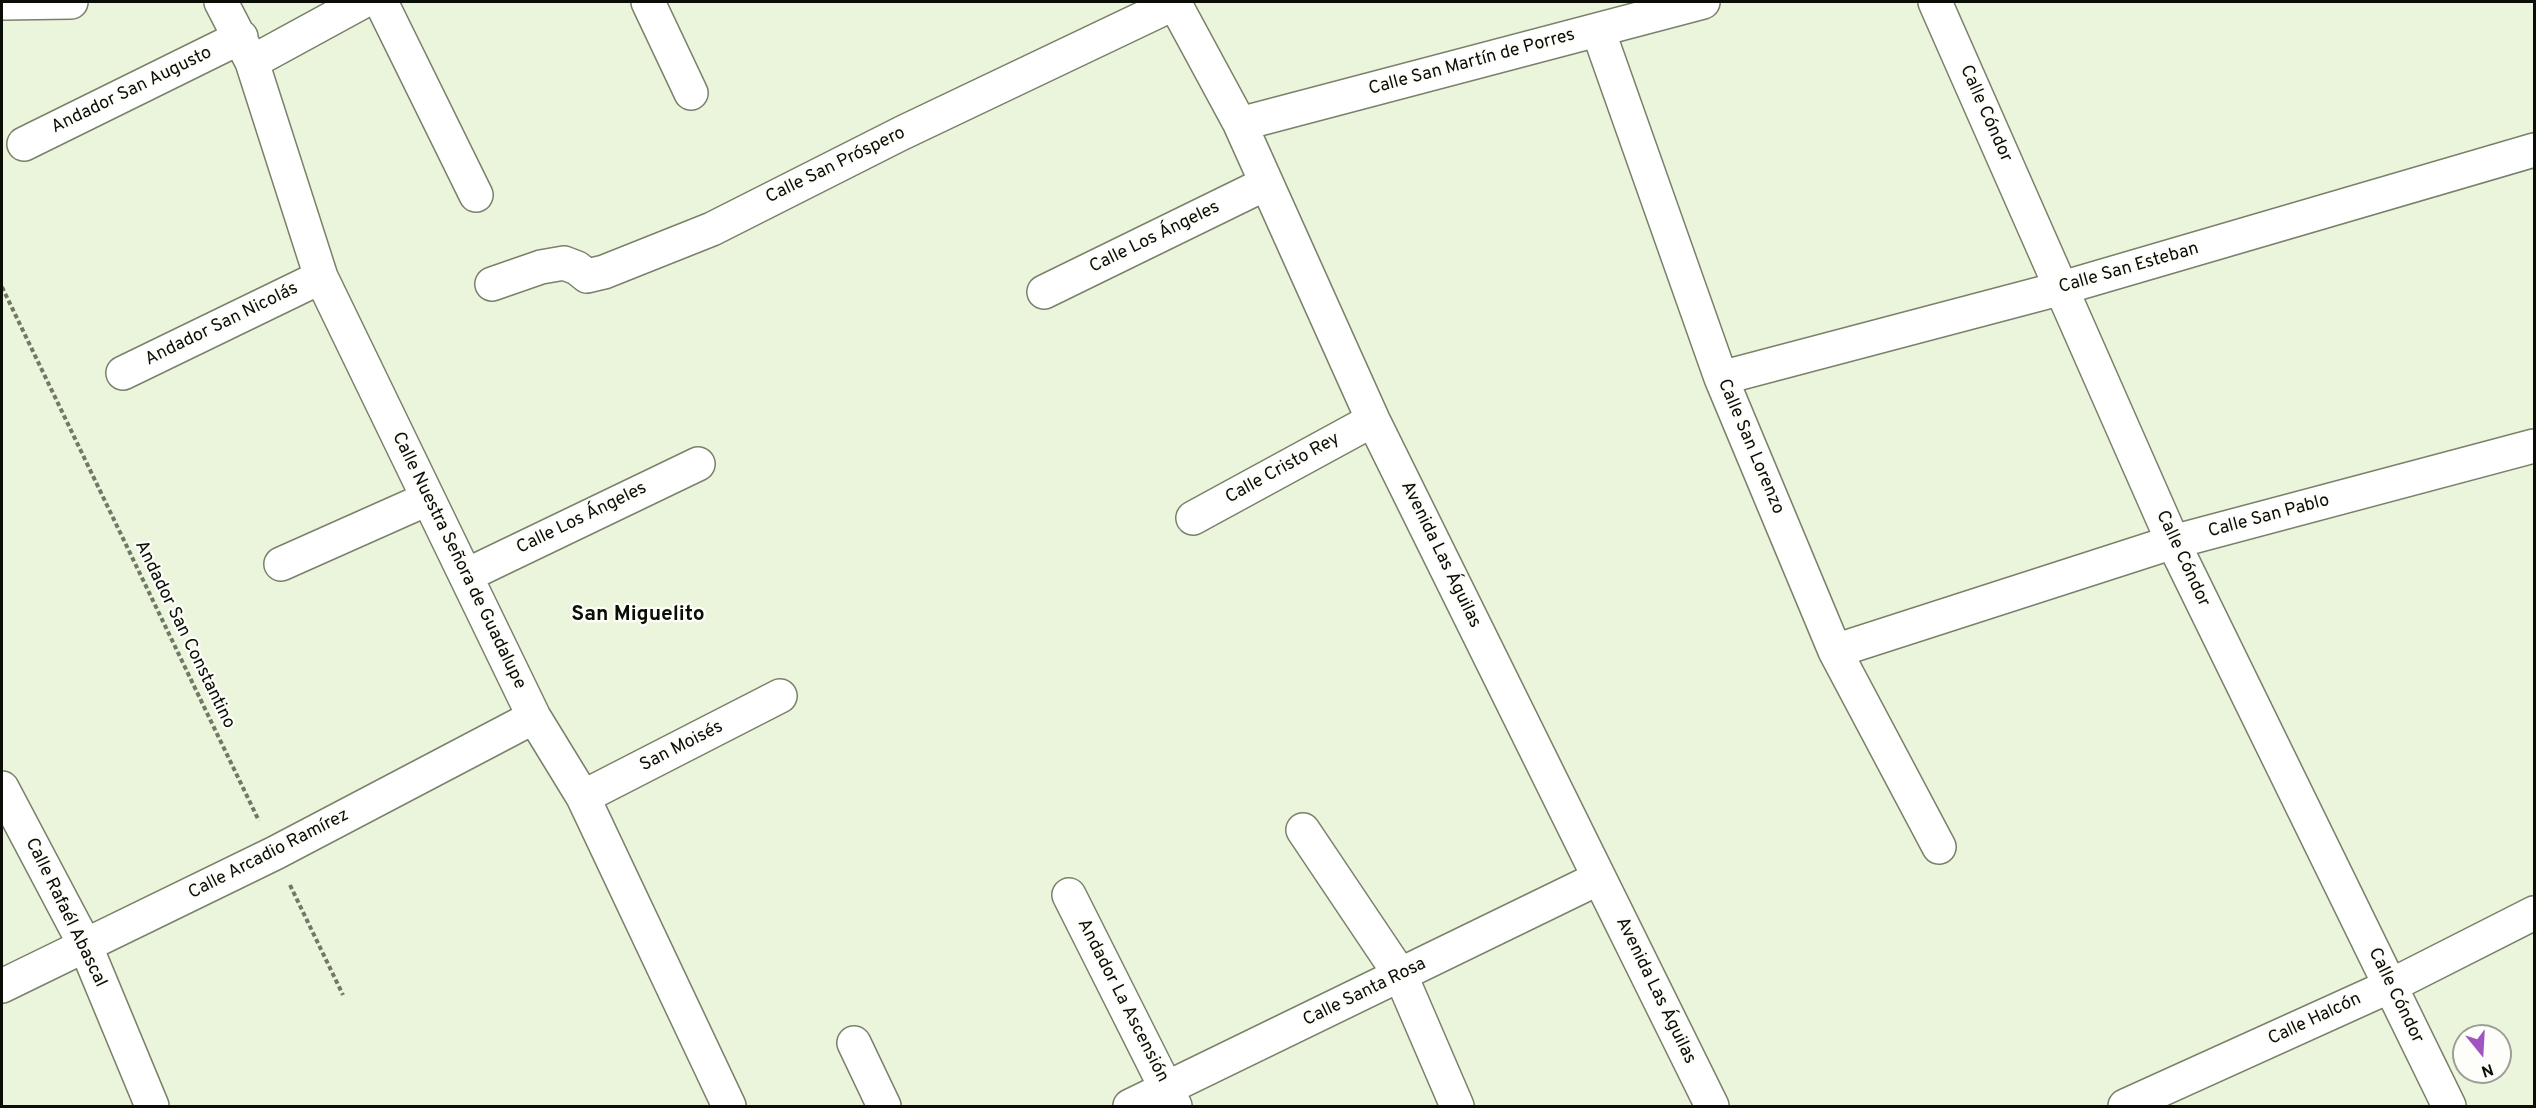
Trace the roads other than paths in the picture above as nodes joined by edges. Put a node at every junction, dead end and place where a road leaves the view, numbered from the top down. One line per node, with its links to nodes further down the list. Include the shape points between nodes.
1 (34, 2): 2 (street); 10 (street)
2 (71, 2)
3 (221, 2): 12 (street, Calle Nuestra Señora de Guadalupe)
4 (362, 2): 12 (street, Andador San Augusto)
5 (381, 2): 18 (street)
6 (648, 2): 13 (street)
7 (1174, 2): 14 (street, Avenida Las Águilas); 20 (street, Calle San Próspero, via 712,229 587,276 564,263)
8 (1703, 2): 11 (street, Calle San Martín de Porres)
9 (1935, 2): 21 (street, Calle Cóndor)
10 (2, 3)
11 (1598, 30): 14 (street, Calle San Martín de Porres); 24 (street, Calle San Lorenzo)
12 (246, 50): 15 (street, Andador San Augusto); 19 (street, Calle Nuestra Señora de Guadalupe)
13 (691, 93)
14 (1240, 124): 17 (street, Avenida Las Águilas)
15 (24, 144)
16 (2535, 150): 21 (street, Calle San Esteban)
17 (1265, 184): 22 (street, Calle Los Ángeles); 25 (street, Avenida Las Águilas)
18 (476, 195)
19 (321, 278): 23 (street, Andador San Nicolás); 28 (street, Calle Nuestra Señora de Guadalupe)
20 (492, 284)
21 (2062, 288): 24 (street, Calle San Esteban); 30 (street, Calle Cóndor)
22 (1044, 292)
23 (123, 373)
24 (1721, 378): 33 (street, Calle San Lorenzo)
25 (1373, 420): 29 (street, Calle Cristo Rey); 40 (street, Avenida Las Águilas)
26 (2535, 446): 30 (street, Calle San Pablo)
27 (698, 464): 32 (street, Calle Los Ángeles)
28 (427, 499): 31 (street); 32 (street, Calle Nuestra Señora de Guadalupe)
29 (1193, 518)
30 (2173, 542): 33 (street, Calle San Pablo); 46 (street, Calle Cóndor)
31 (281, 564)
32 (466, 574): 35 (street, Calle Nuestra Señora de Guadalupe)
33 (1835, 651): 39 (street, Calle San Lorenzo)
34 (780, 696): 37 (street, San Moisés)
35 (534, 717): 37 (street, Calle Nuestra Señora de Guadalupe); 43 (street, Calle Arcadio Ramírez)
36 (2, 789): 43 (street, Calle Rafaél Abascal)
37 (583, 797): 50 (street, Calle Nuestra Señora de Guadalupe)
38 (1302, 830): 44 (street)
39 (1939, 847)
40 (1599, 878): 44 (street, Calle Santa Rosa); 54 (street, Avenida Las Águilas)
41 (1069, 895): 48 (street, Andador La Ascensión)
42 (2535, 913): 46 (street, Calle Halcón)
43 (86, 947): 45 (street, Calle Arcadio Ramírez); 49 (street, Calle Rafaél Abascal)
44 (1401, 976): 48 (street, Calle Santa Rosa); 53 (street)
45 (2, 986)
46 (2390, 986): 55 (street, Calle Halcón); 56 (street, Calle Cóndor)
47 (854, 1043): 51 (street)
48 (1170, 1097): 52 (street, Calle Santa Rosa)
49 (152, 1107)
50 (729, 1107)
51 (884, 1107)
52 (1130, 1107)
53 (1457, 1107)
54 (1712, 1107)
55 (2125, 1107)
56 (2449, 1107)

